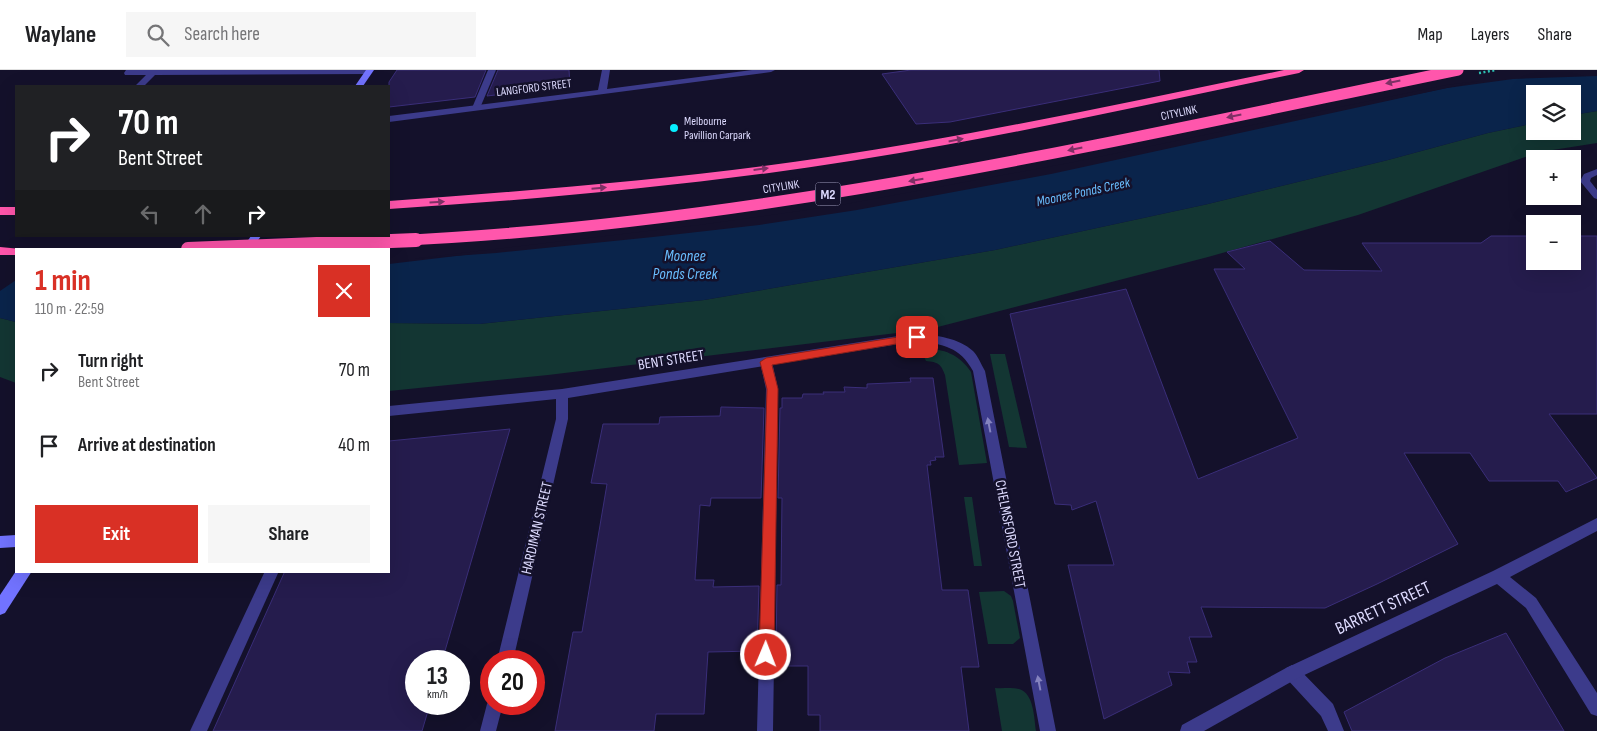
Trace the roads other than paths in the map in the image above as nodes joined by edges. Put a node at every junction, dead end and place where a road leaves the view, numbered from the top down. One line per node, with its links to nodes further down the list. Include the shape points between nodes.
1 (131, 70): 8 (street, via 128,73)
2 (492, 70): 12 (street)
3 (606, 70): 11 (street)
4 (772, 70): 11 (street, LANGFORD STREET)
5 (1299, 70): 16 (highway, CITYLINK / M2, one-way to 5, via 627,186 826,161 982,135)
6 (1458, 70): 19 (highway, CITYLINK / M2, one-way to 19, bridge, via 985,167 693,214 476,237)
7 (369, 71): 8 (street); 10 (street)
8 (153, 72): 9 (street)
9 (140, 85)
10 (360, 85)
11 (602, 91): 12 (street, LANGFORD STREET)
12 (476, 108): 13 (street, LANGFORD STREET)
13 (390, 119)
14 (1597, 172): 15 (street, via 1587,176 1585,181)
15 (1597, 196)
16 (390, 205)
17 (0, 211): 18 (highway)
18 (15, 211)
19 (212, 248)
20 (0, 251): 21 (highway)
21 (15, 251)
22 (955, 346): 23 (street, BENT STREET, via 917,337); 40 (street, CHELMSFORD STREET, one-way to 22, via 979,371 970,355)
23 (766, 362): 24 (street, BENT STREET); 39 (street, via 772,389)
24 (562, 394): 25 (street, BENT STREET); 33 (street, HARDIMAN STREET, via 562,419)
25 (390, 411)
26 (1597, 524): 31 (street, BARRETT STREET)
27 (0, 542): 28 (street)
28 (15, 542)
29 (24, 573): 32 (street)
30 (271, 573): 37 (street)
31 (1498, 576): 34 (street, BARRETT STREET); 35 (street, via 1531,603)
32 (0, 608)
33 (508, 650)
34 (1292, 673): 41 (street, BARRETT STREET); 42 (street, via 1327,710)
35 (1597, 708)
36 (492, 715): 38 (street)
37 (198, 731)
38 (488, 731)
39 (765, 731)
40 (1048, 731)
41 (1188, 731)
42 (1336, 731)

